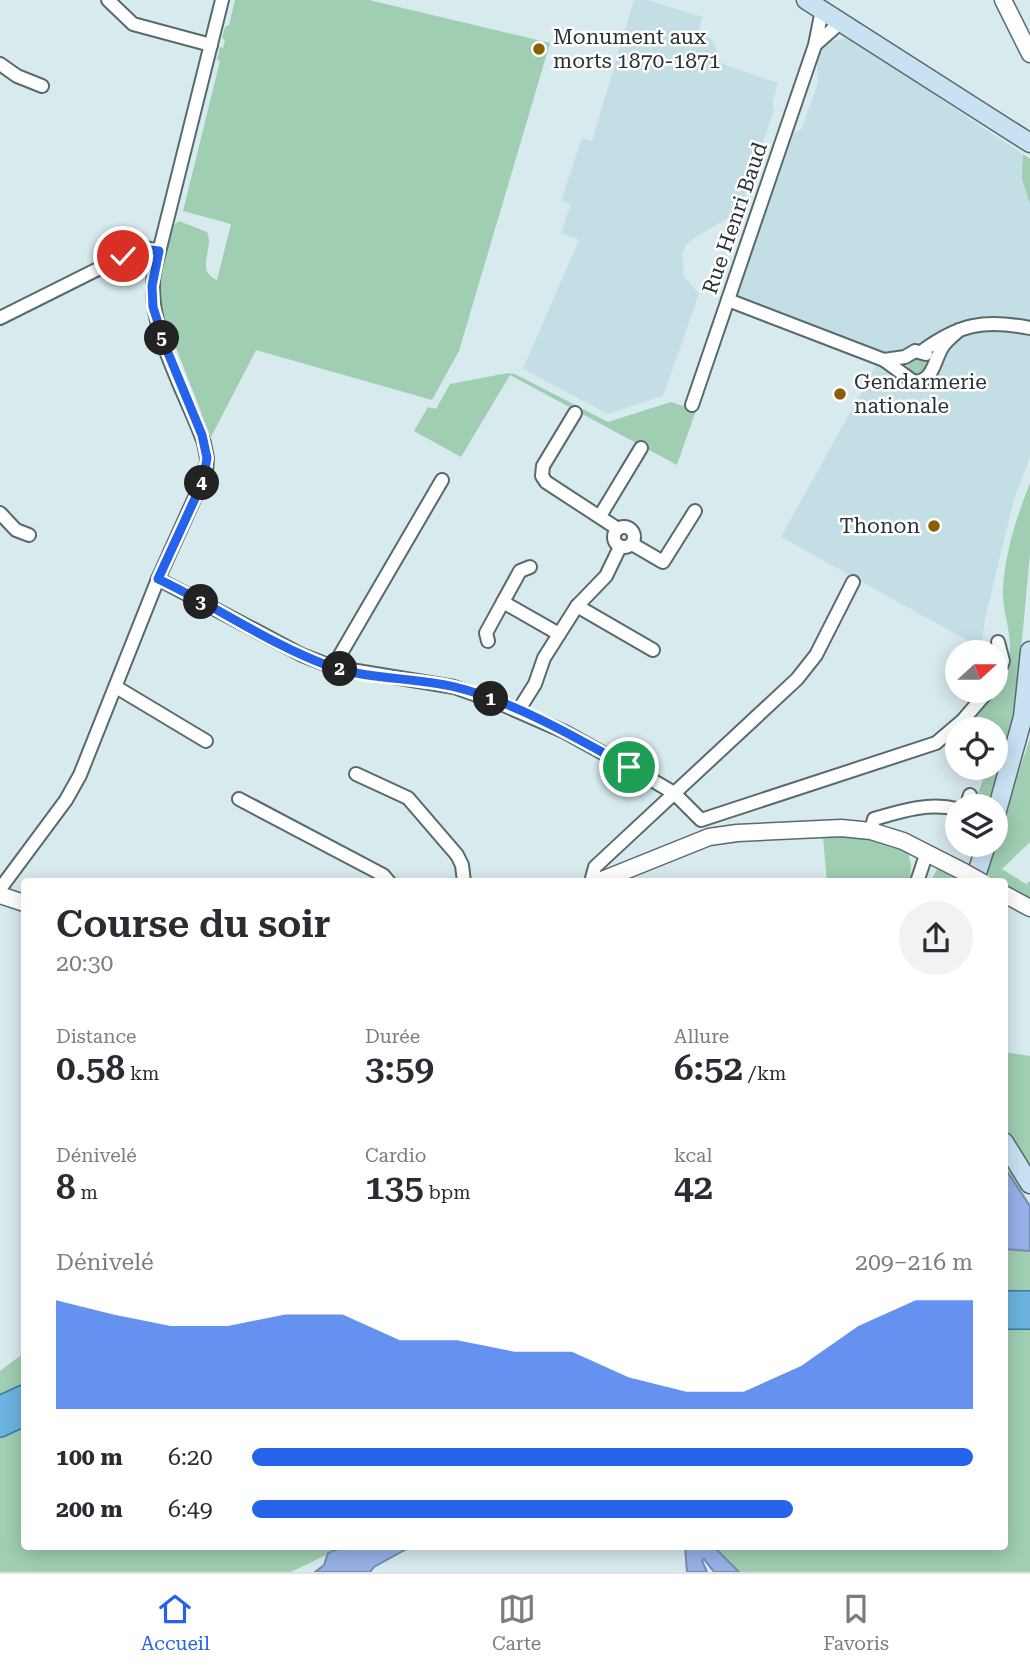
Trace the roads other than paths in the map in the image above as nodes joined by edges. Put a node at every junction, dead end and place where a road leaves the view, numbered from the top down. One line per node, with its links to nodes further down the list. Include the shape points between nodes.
1 (108, 0): 8 (street, via 134,24)
2 (222, 0): 8 (street)
3 (806, 0): 5 (main road)
4 (1003, 0): 9 (street)
5 (822, 10): 6 (main road); 7 (street, Rue Henri Baud)
6 (841, 22): 7 (street); 12 (main road)
7 (815, 44): 14 (street, Rue Henri Baud)
8 (211, 45): 13 (street)
9 (1030, 54)
10 (0, 64): 11 (street)
11 (42, 86)
12 (1030, 143)
13 (159, 251): 15 (street, via 132,252); 33 (street, via 153,307 207,458 203,481)
14 (728, 300): 20 (street); 23 (street, Rue Henri Baud)
15 (0, 318)
16 (1030, 328): 17 (street, via 995,323)
17 (959, 330): 18 (street); 21 (street)
18 (921, 352): 19 (street); 21 (street)
19 (905, 357): 20 (street); 22 (street)
20 (884, 360): 22 (street)
21 (932, 366): 22 (street, via 922,381 911,381)
22 (903, 374)
23 (692, 405)
24 (575, 413): 29 (street, via 543,466 542,476)
25 (641, 448): 29 (street)
26 (442, 480): 41 (street)
27 (695, 511): 31 (street, via 663,562)
28 (0, 513): 30 (street, via 16,530)
29 (600, 516): 31 (street, via 618,528 614,538)
30 (29, 535)
31 (626, 545): 36 (street, via 606,576)
32 (530, 566): 35 (street, via 520,571)
33 (158, 579): 41 (street); 42 (street)
34 (853, 582): 47 (street, via 816,654 797,679)
35 (503, 602): 37 (street); 38 (street, via 485,633)
36 (577, 606): 37 (street); 39 (street)
37 (559, 634): 44 (street)
38 (488, 641)
39 (653, 650)
40 (1030, 651): 48 (main road, via 1021,724)
41 (332, 667): 44 (street, via 454,687)
42 (116, 687): 45 (street); 60 (street, via 73,789)
43 (977, 704): 47 (street, via 936,743 713,817 701,820)
44 (519, 711): 47 (street)
45 (206, 741)
46 (356, 774): 56 (street, via 408,798 457,855)
47 (674, 793): 57 (street, via 595,867)
48 (1002, 794)
49 (239, 799): 55 (street)
50 (945, 808): 51 (street, via 929,807 874,819)
51 (870, 831): 52 (street); 58 (street, via 841,828 720,835)
52 (927, 852): 54 (street); 59 (street)
53 (980, 857): 54 (main road)
54 (969, 877)
55 (386, 878)
56 (464, 878)
57 (592, 878)
58 (607, 878)
59 (918, 878)
60 (0, 889)
61 (0, 895): 63 (street)
62 (1008, 896): 64 (street)
63 (21, 902)
64 (1030, 908)
65 (1008, 1148): 66 (main road)
66 (1030, 1184)
67 (1008, 1302): 68 (highway)
68 (1030, 1302)
69 (1008, 1318): 70 (highway)
70 (1030, 1318)
71 (21, 1397): 72 (highway)
72 (0, 1407)
73 (21, 1416): 74 (highway)
74 (0, 1426)

